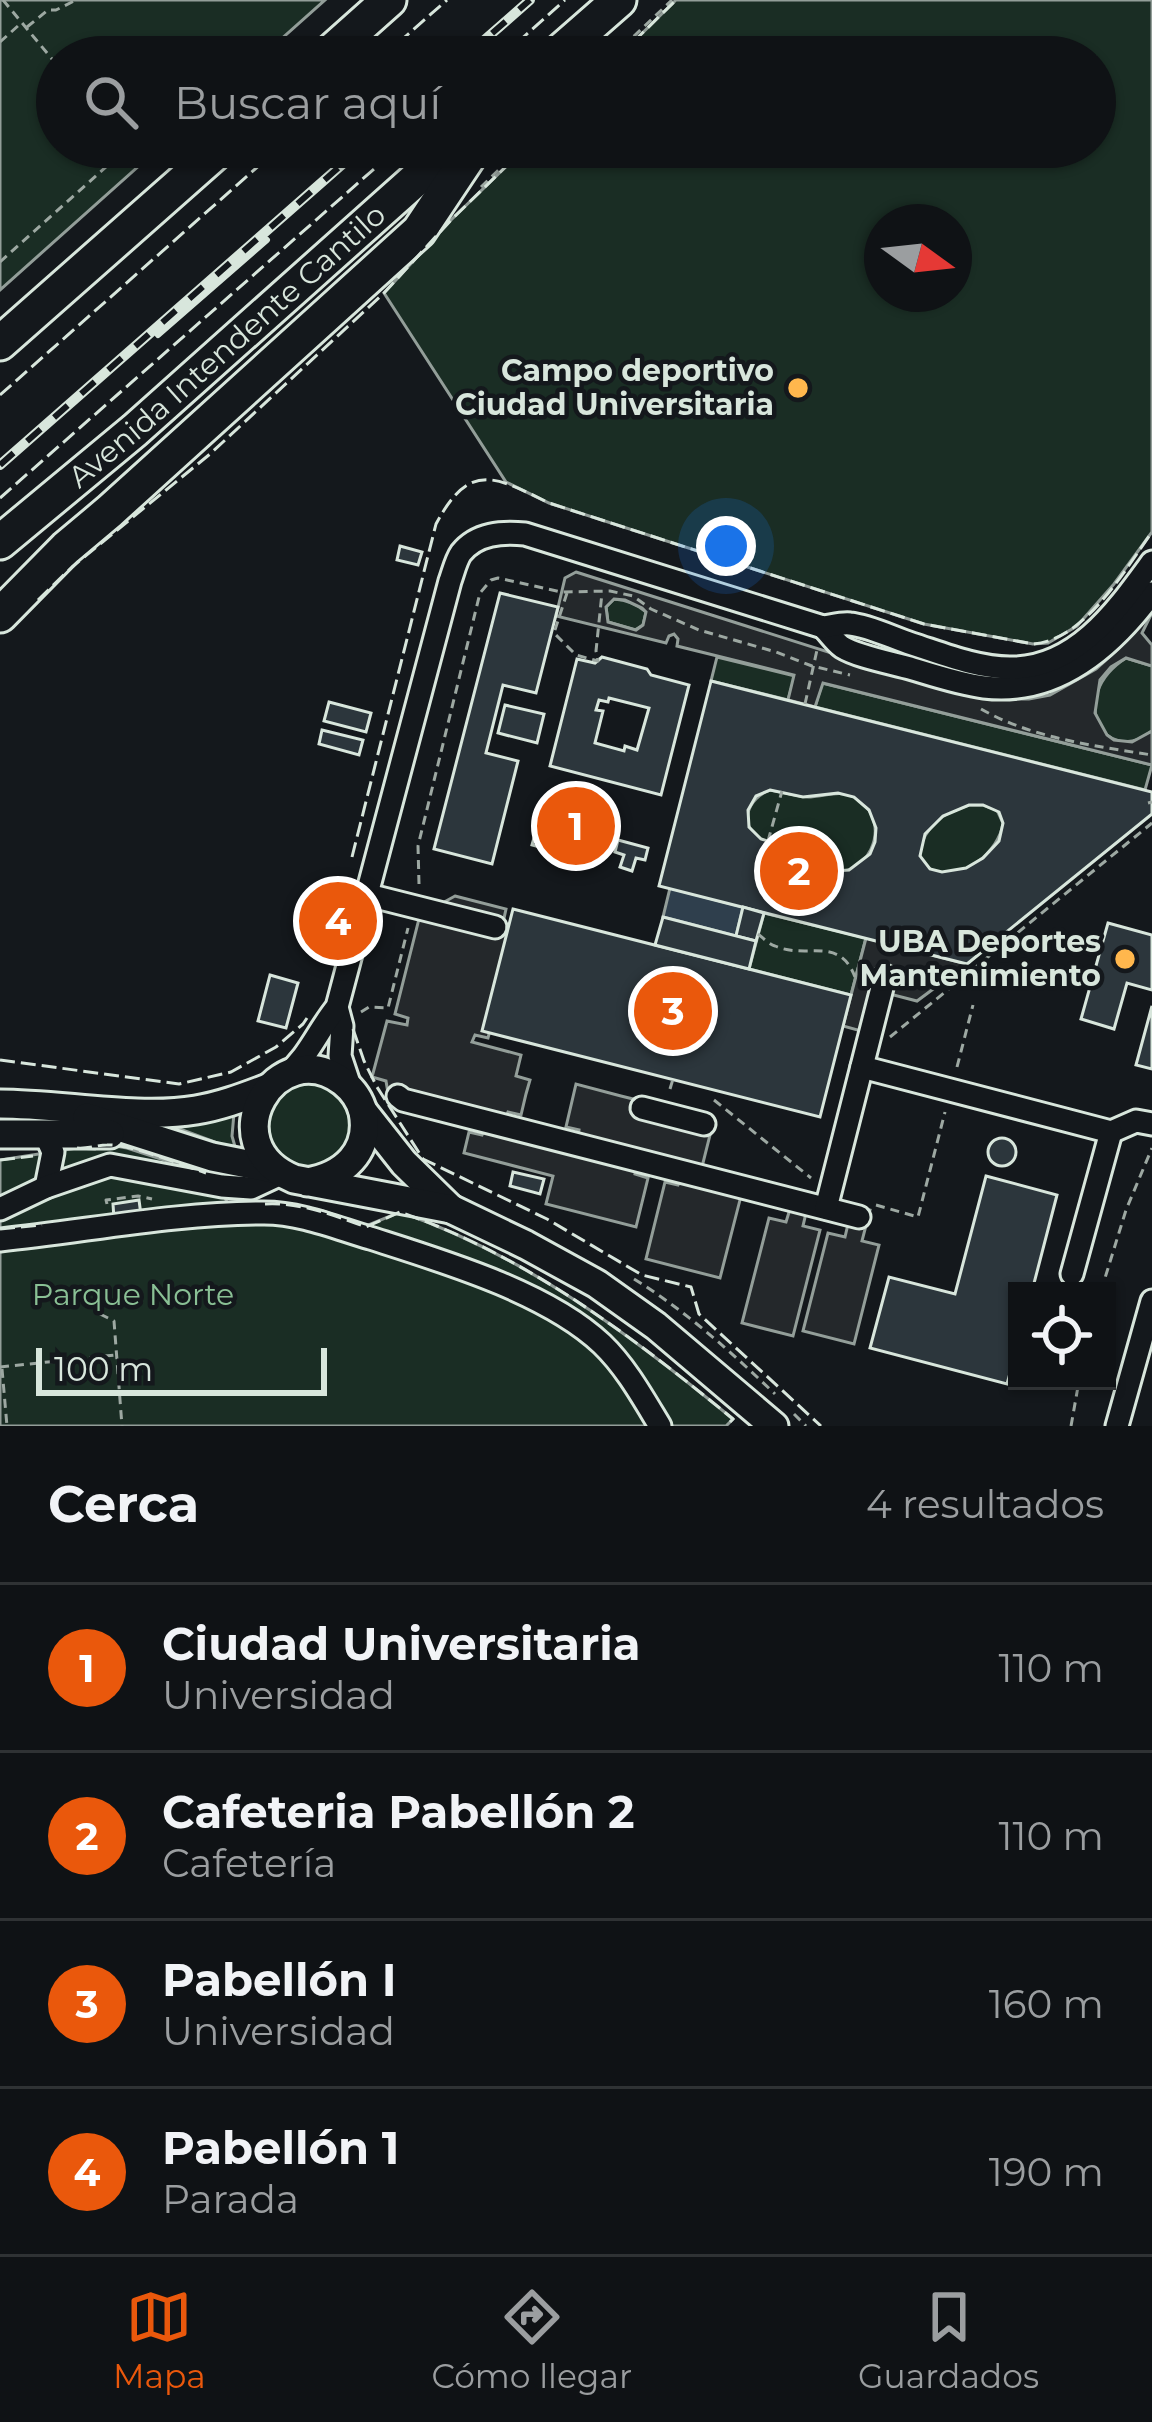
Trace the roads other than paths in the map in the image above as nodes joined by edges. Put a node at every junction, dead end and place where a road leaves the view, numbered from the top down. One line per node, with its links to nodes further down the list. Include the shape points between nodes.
1 (389, 0): 3 (highway)
2 (620, 0): 4 (highway)
3 (349, 36)
4 (578, 36)
5 (199, 168): 8 (highway)
6 (428, 168): 9 (highway, Avenida Intendente Cantilo)
7 (461, 168): 14 (highway, via 418,231)
8 (0, 343)
9 (135, 430): 10 (highway, Avenida Intendente Cantilo); 12 (highway, via 67,519)
10 (0, 542)
11 (1152, 562): 15 (lane, via 1102,626 1034,666 988,666 851,624)
12 (0, 584)
13 (1152, 592): 15 (lane, via 1095,656 1010,688 946,679)
14 (0, 615)
15 (820, 638): 16 (lane, via 525,534 483,537 461,554 450,581)
16 (368, 895): 17 (lane); 19 (lane)
17 (495, 927)
18 (885, 976): 20 (lane)
19 (346, 1012): 21 (lane, via 326,1021 310,1051); 23 (lane, via 340,1056)
20 (862, 1067): 30 (lane); 35 (lane)
21 (276, 1082): 23 (main road, via 321,1071); 25 (main road, via 191,1111); 33 (main road, via 258,1103 255,1139 262,1156)
22 (398, 1096): 35 (lane)
23 (357, 1100): 33 (main road, via 364,1132 346,1168 328,1179); 37 (main road)
24 (0, 1104): 25 (main road)
25 (58, 1107): 32 (main road)
26 (642, 1108): 27 (lane)
27 (704, 1124)
28 (1152, 1124): 30 (lane, via 1136,1120)
29 (44, 1132): 31 (main road); 32 (main road); 34 (lane, via 52,1152)
30 (1112, 1132): 40 (lane)
31 (0, 1134)
32 (144, 1137): 33 (main road)
33 (287, 1175): 34 (lane, via 251,1188 110,1165); 37 (main road)
34 (46, 1187): 36 (lane)
35 (824, 1198): 38 (lane)
36 (0, 1209)
37 (451, 1209): 43 (main road, via 597,1284)
38 (869, 1211)
39 (0, 1240): 42 (lane, via 185,1218 305,1218 465,1270 574,1322 602,1343)
40 (1072, 1274)
41 (1152, 1301): 44 (lane)
42 (661, 1426)
43 (774, 1426)
44 (1117, 1426)

